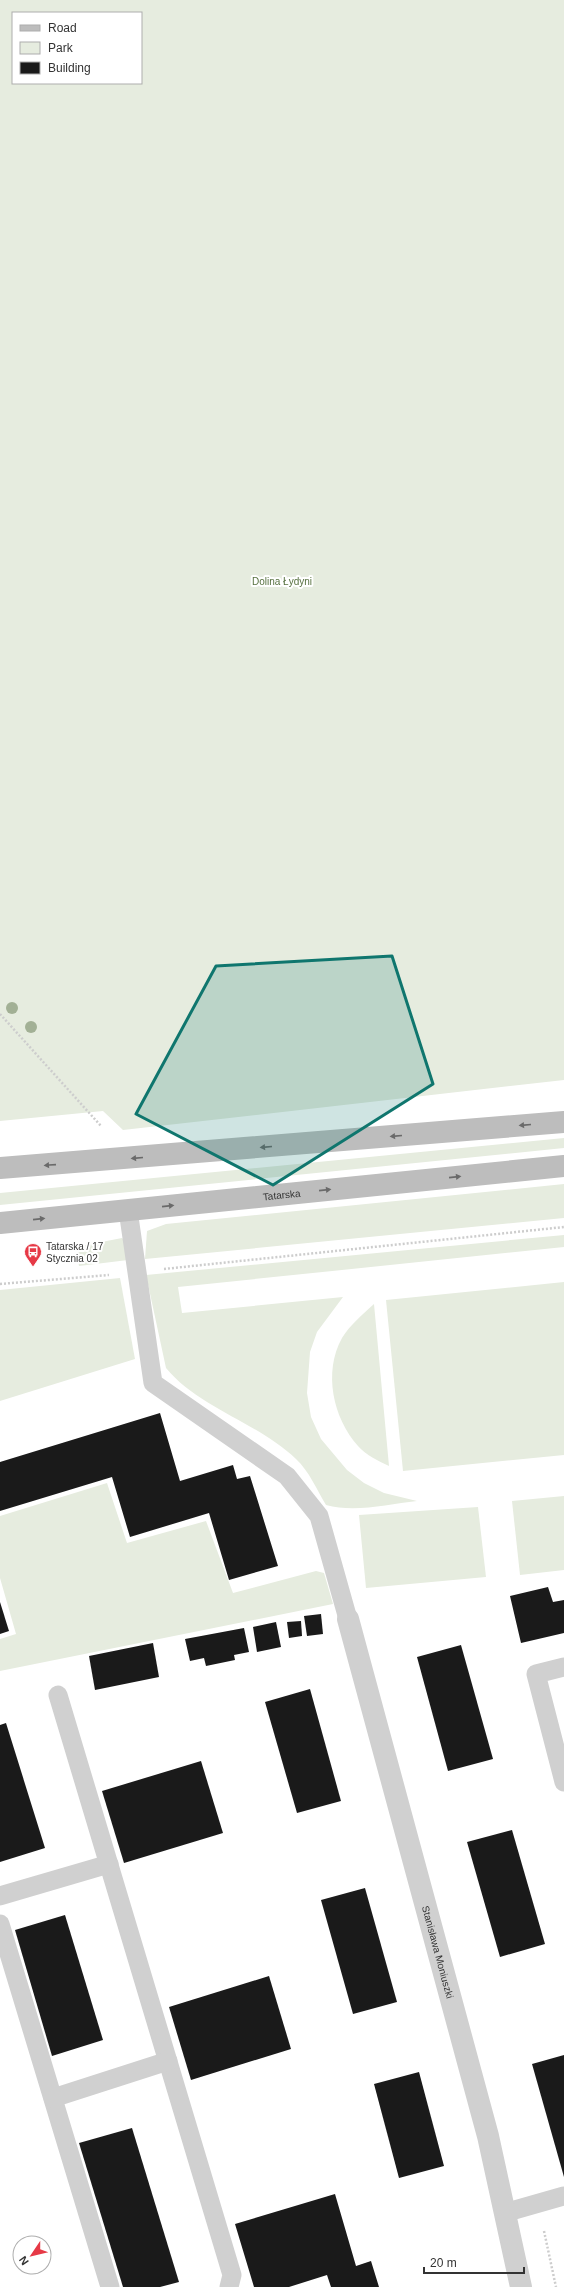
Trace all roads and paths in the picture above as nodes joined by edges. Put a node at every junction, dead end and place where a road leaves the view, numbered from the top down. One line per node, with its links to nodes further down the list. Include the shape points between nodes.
1 (0, 1014): 3 (path)
2 (564, 1122): 5 (main road, one-way to 5)
3 (101, 1126)
4 (564, 1166): 6 (main road, Tatarska, one-way to 4)
5 (0, 1168)
6 (128, 1210): 7 (main road, Tatarska, one-way to 6); 9 (lane)
7 (0, 1223)
8 (564, 1227): 9 (path)
9 (137, 1272): 10 (path); 11 (lane, via 153,1383 287,1476 319,1516)
10 (0, 1284)
11 (348, 1619): 21 (street, Stanisława Moniuszki, via 488,2136)
12 (564, 1667): 14 (lane, via 536,1674)
13 (58, 1695): 15 (lane)
14 (564, 1782)
15 (109, 1864): 16 (lane); 18 (lane)
16 (0, 1896)
17 (0, 1924): 19 (lane)
18 (168, 2061): 19 (lane); 24 (lane, via 232,2274)
19 (53, 2098): 23 (lane)
20 (564, 2196): 21 (lane)
21 (504, 2213): 25 (street, Stanisława Moniuszki)
22 (543, 2228): 26 (path)
23 (110, 2287)
24 (229, 2287)
25 (521, 2287)
26 (556, 2287)

